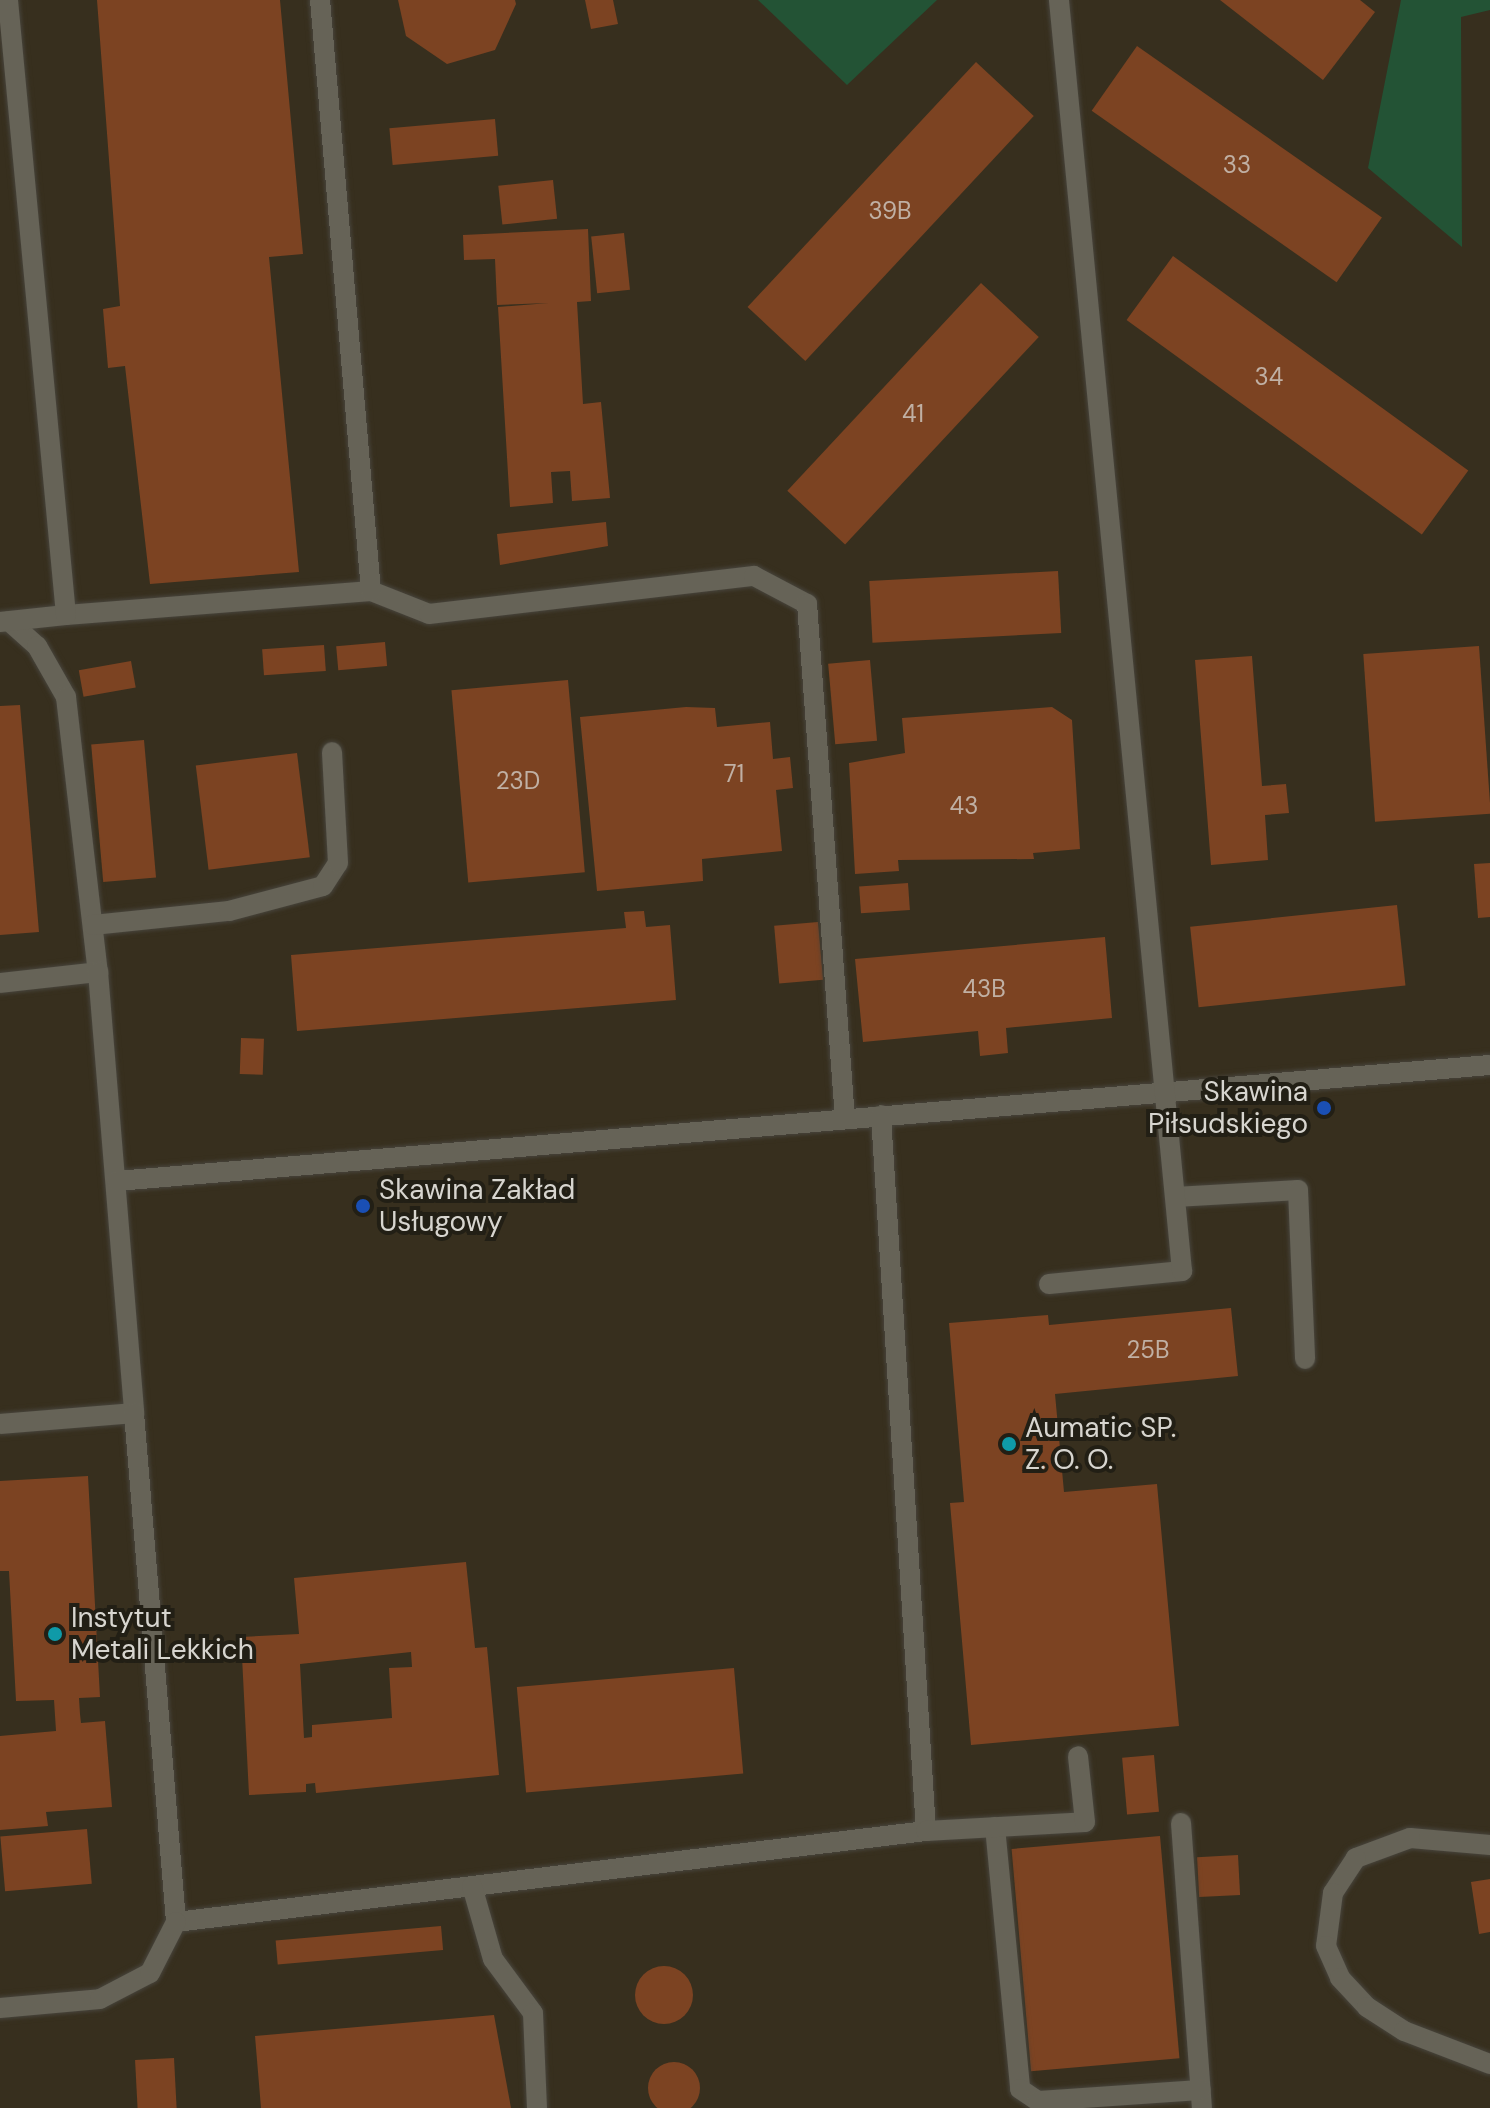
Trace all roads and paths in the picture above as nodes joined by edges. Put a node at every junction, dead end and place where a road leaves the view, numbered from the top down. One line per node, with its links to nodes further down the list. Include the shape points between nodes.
1 (8, 0): 5 (street)
2 (320, 0): 4 (street)
3 (1059, 0): 12 (street)
4 (371, 591): 5 (street); 14 (street, via 429,614 754,576 807,604)
5 (66, 615): 6 (street)
6 (5, 621): 8 (street, via 37,646 66,697)
7 (332, 752): 8 (street, via 338,863 323,886 229,911)
8 (93, 925): 9 (street)
9 (98, 972): 10 (street); 15 (street)
10 (0, 983)
11 (1490, 1065): 12 (street)
12 (1169, 1097): 13 (street); 16 (street)
13 (881, 1115): 14 (street); 24 (street)
14 (845, 1119): 15 (street)
15 (117, 1181): 19 (street)
16 (1176, 1197): 17 (street, via 1182,1271); 18 (street, via 1298,1190)
17 (1049, 1284)
18 (1305, 1359)
19 (134, 1413): 20 (street); 27 (street)
20 (0, 1424)
21 (1078, 1756): 23 (street, via 1085,1822)
22 (1181, 1823): 30 (street)
23 (995, 1827): 24 (street); 30 (street, via 1020,2089 1038,2101)
24 (926, 1831): 26 (street)
25 (1490, 1845): 29 (street, via 1410,1838 1356,1858 1333,1893 1326,1946 1340,1978 1367,2007 1404,2031)
26 (472, 1886): 27 (street); 31 (street, via 493,1959 533,2013)
27 (176, 1922): 28 (street, via 150,1973 100,1999)
28 (0, 2008)
29 (1490, 2064)
30 (1202, 2099)
31 (537, 2108)

